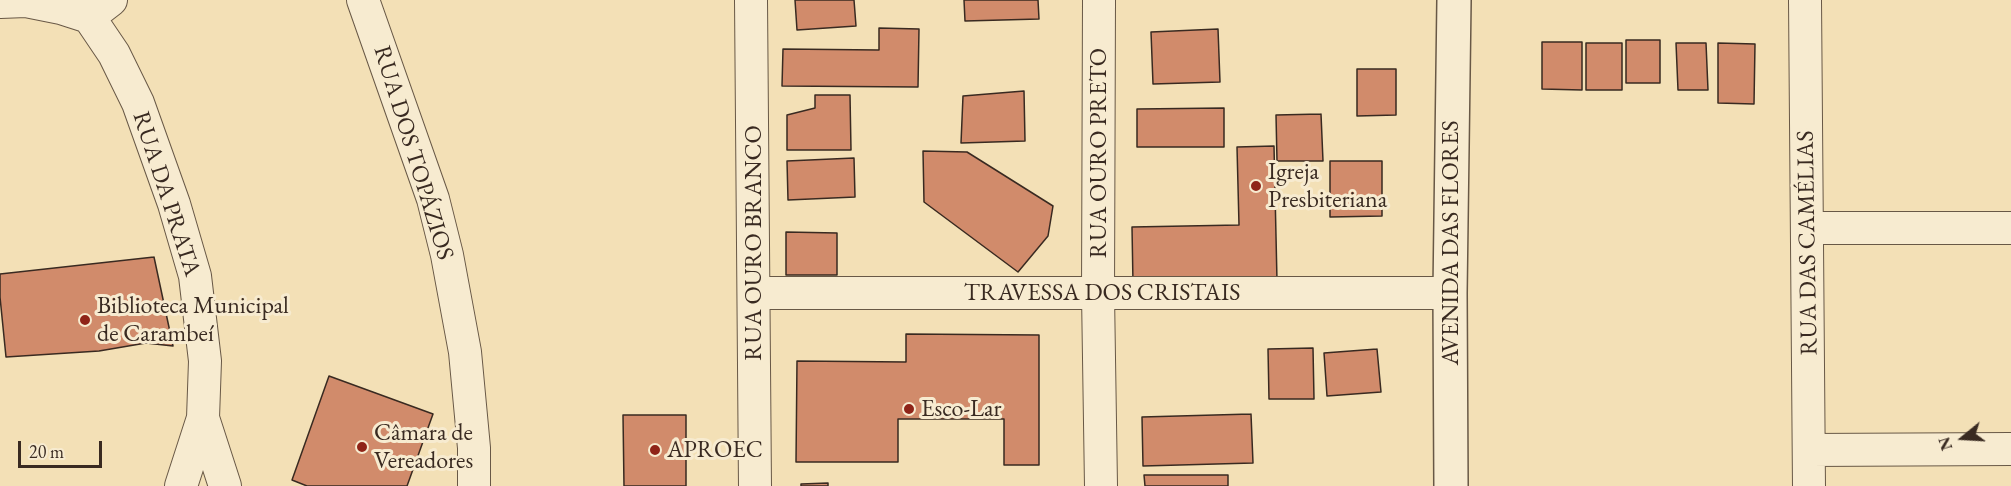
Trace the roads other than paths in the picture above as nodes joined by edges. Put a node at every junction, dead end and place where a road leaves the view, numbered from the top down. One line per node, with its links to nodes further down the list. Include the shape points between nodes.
1 (363, 0): 18 (street, RUA DOS TOPÁZIOS, via 433,199 447,255 465,352)
2 (751, 0): 10 (street, RUA OURO BRANCO)
3 (1099, 0): 12 (street, RUA OURO PRETO)
4 (1454, 0): 11 (street, AVENIDA DAS FLORES)
5 (1806, 0): 8 (street, RUA DAS CAMÉLIAS)
6 (0, 2): 7 (street)
7 (100, 9): 13 (street, RUA DA PRATA, via 174,204 195,276 205,361)
8 (1807, 228): 9 (street); 15 (street, RUA DAS CAMÉLIAS)
9 (2011, 228)
10 (755, 292): 12 (street, TRAVESSA DOS CRISTAIS); 19 (street, RUA OURO BRANCO)
11 (1450, 293): 12 (street, TRAVESSA DOS CRISTAIS); 21 (street, AVENIDA DAS FLORES)
12 (1098, 294): 20 (street, RUA OURO PRETO)
13 (203, 418): 16 (street, RUA DA PRATA); 17 (street, RUA DA PRATA)
14 (2011, 449): 15 (street)
15 (1810, 450): 22 (street, RUA DAS CAMÉLIAS)
16 (181, 486)
17 (225, 486)
18 (474, 486)
19 (755, 486)
20 (1101, 486)
21 (1451, 486)
22 (1809, 486)

